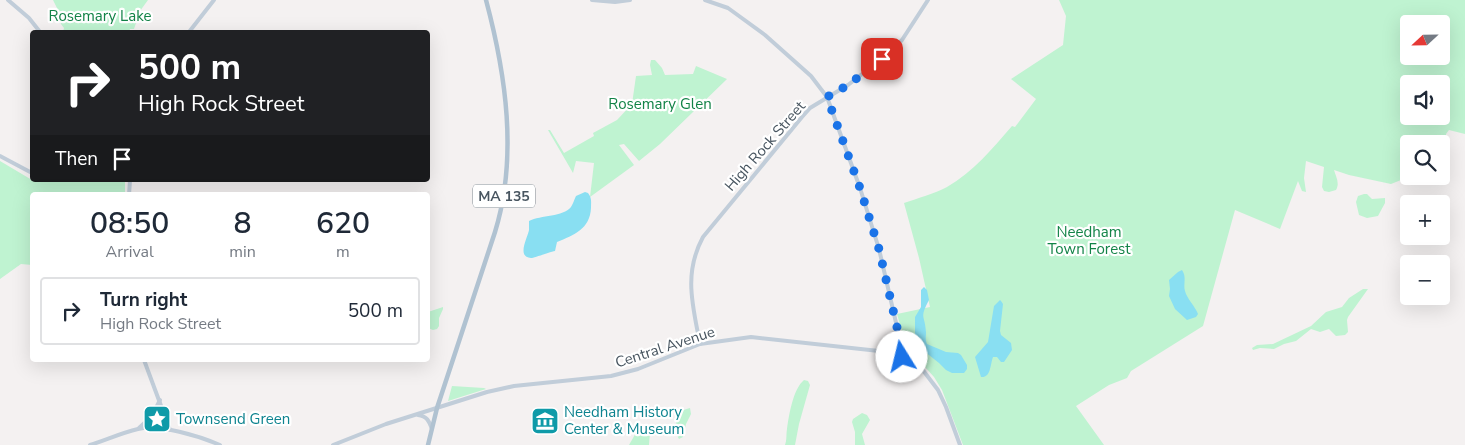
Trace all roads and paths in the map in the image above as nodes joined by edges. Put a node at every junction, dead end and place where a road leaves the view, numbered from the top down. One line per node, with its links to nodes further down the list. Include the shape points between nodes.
1 (8, 0): 8 (street, via 30,18)
2 (214, 0): 9 (street)
3 (486, 0): 17 (main road, MA 135, via 504,85 506,186 496,232)
4 (592, 0): 5 (street)
5 (630, 0)
6 (705, 0): 10 (street, via 728,8 765,35 812,76)
7 (928, 0): 10 (street, High Rock Street, via 902,40 890,52)
8 (39, 30)
9 (191, 30)
10 (827, 97): 13 (street, High Rock Street, via 810,108 787,134 698,245 690,280); 14 (street, via 879,249)
11 (0, 156): 12 (street)
12 (30, 172)
13 (700, 344): 14 (street, Central Avenue, via 750,336 879,351); 17 (street, Central Avenue, via 648,366 615,375 507,387)
14 (902, 357): 26 (street, Central Avenue, via 922,369 938,390)
15 (145, 362): 16 (street)
16 (160, 400): 19 (street, via 152,416); 21 (street)
17 (437, 408): 18 (street, Central Avenue); 20 (main road, MA 135)
18 (416, 414): 20 (street, via 427,418); 24 (street, Central Avenue)
19 (138, 429): 21 (street); 22 (street)
20 (432, 429): 25 (main road, MA 135)
21 (170, 430): 23 (street)
22 (90, 445)
23 (220, 445)
24 (333, 445)
25 (428, 445)
26 (960, 445)

